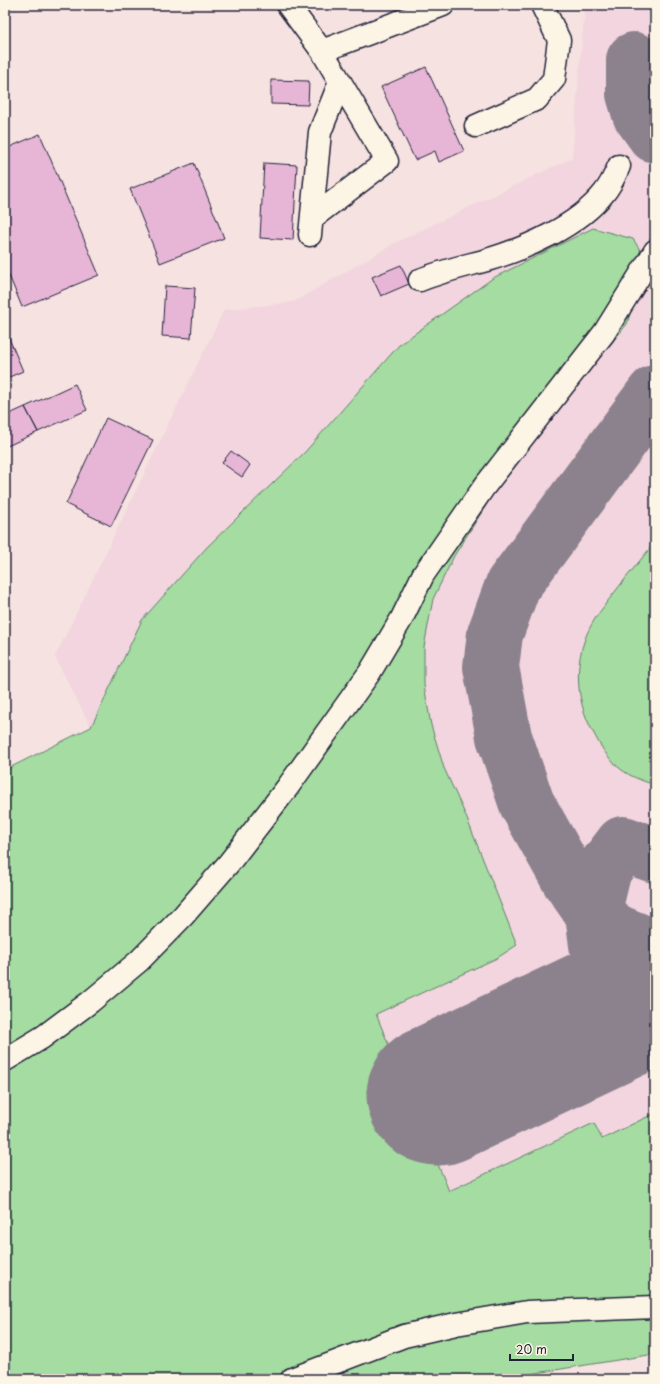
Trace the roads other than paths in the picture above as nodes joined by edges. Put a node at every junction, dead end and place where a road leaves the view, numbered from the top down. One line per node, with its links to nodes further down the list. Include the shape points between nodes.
1 (288, 5): 4 (lane)
2 (443, 5): 4 (lane)
3 (542, 5): 6 (lane, via 559,40 554,79 537,99)
4 (322, 51): 5 (lane)
5 (340, 82): 5 (lane, via 320,132 311,226 387,161)
6 (476, 126)
7 (619, 166): 9 (lane, via 605,193 586,212 566,226 542,239 488,260)
8 (655, 251): 10 (lane, via 604,333 484,487 423,575 402,618 370,672 287,788 229,863 139,961 79,1011)
9 (420, 280)
10 (5, 1060)
11 (655, 1307): 12 (lane, via 527,1312 456,1324 404,1336)
12 (292, 1379)

